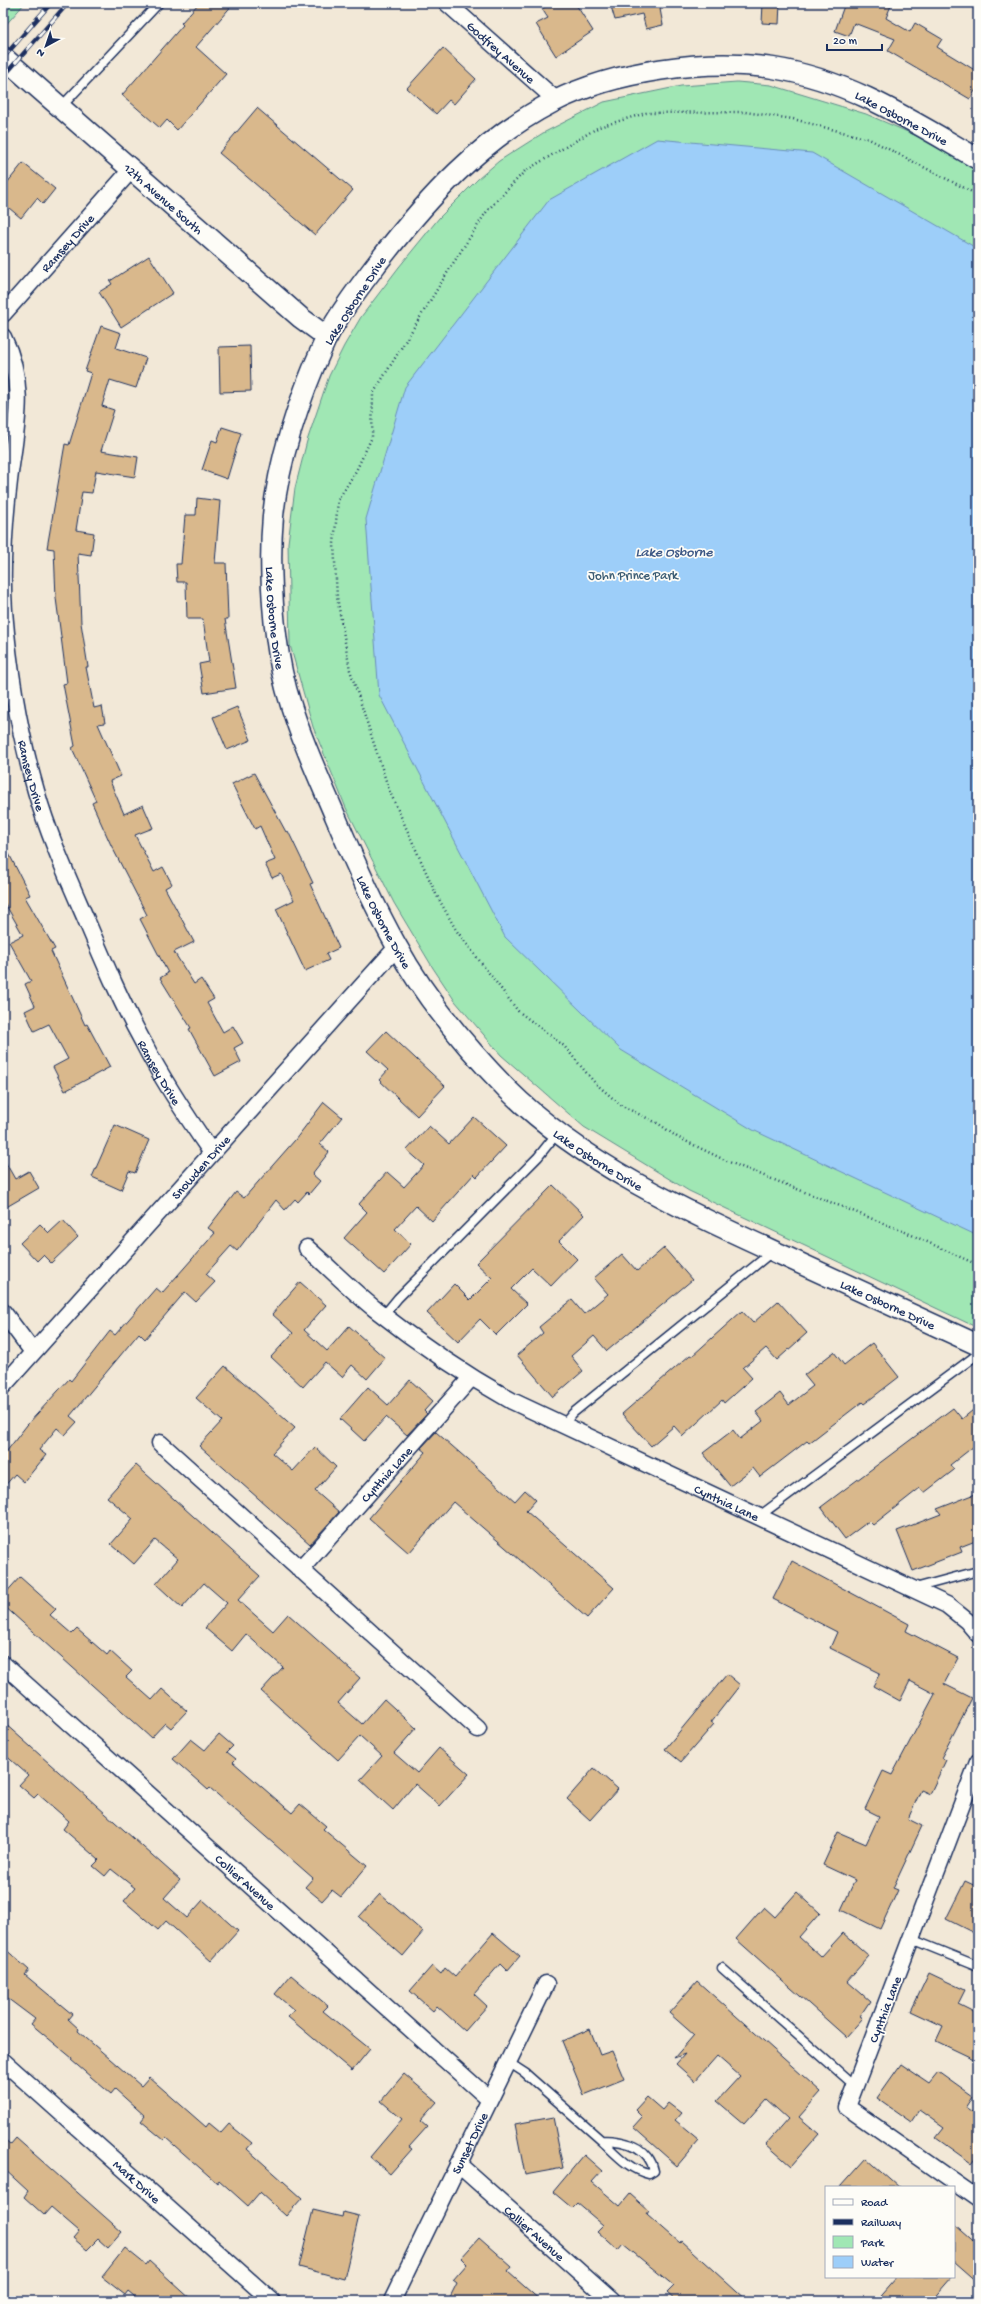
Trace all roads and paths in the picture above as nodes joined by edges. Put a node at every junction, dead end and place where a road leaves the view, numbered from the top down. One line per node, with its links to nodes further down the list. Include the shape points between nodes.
1 (159, 3): 5 (lane)
2 (448, 3): 4 (street, Godfrey Avenue)
3 (3, 57): 5 (street, 12th Avenue South)
4 (556, 100): 6 (street, Lake Osborne Drive, via 623,77 669,68 714,64 777,69 849,88 897,111); 11 (street, Lake Osborne Drive, via 505,132 442,187 407,225 361,284)
5 (60, 108): 7 (street, 12th Avenue South)
6 (978, 159)
7 (131, 170): 9 (street, Ramsey Drive); 11 (street, 12th Avenue South, via 301,318)
8 (978, 195): 17 (path, via 870,139 793,119 745,112 646,113 599,127 525,171 487,211 452,264 373,394 372,437 356,471 338,500 334,544 337,597 350,670 389,790 436,894 456,930 518,1011 564,1046 595,1083 622,1106 659,1124 677,1137 729,1162 903,1231)
9 (3, 314)
10 (3, 337): 14 (street, Ramsey Drive, via 17,378 18,425 9,481 4,552 4,609 9,666 21,736 36,791 57,851 114,984 142,1042 174,1097)
11 (327, 337): 12 (street, Lake Osborne Drive, via 300,403 278,480 272,560 280,658 292,705 314,766 355,862)
12 (397, 947): 13 (street, Lake Osborne Drive, via 432,1001 472,1051 511,1093); 14 (street, Snowden Drive)
13 (558, 1131): 16 (street, Lake Osborne Drive, via 601,1162 660,1197); 19 (lane, via 538,1157)
14 (212, 1153): 21 (street, Snowden Drive)
15 (307, 1248): 19 (street, Cynthia Lane)
16 (773, 1251): 20 (street, Lake Osborne Drive); 25 (lane, via 573,1413)
17 (978, 1265)
18 (3, 1312): 21 (street)
19 (384, 1315): 23 (street, Cynthia Lane, via 422,1345)
20 (978, 1345)
21 (33, 1352): 24 (street, Snowden Drive)
22 (978, 1354): 27 (lane)
23 (471, 1378): 25 (street, Cynthia Lane); 28 (street, Cynthia Lane)
24 (3, 1386)
25 (563, 1426): 27 (street, Cynthia Lane)
26 (160, 1443): 28 (street)
27 (758, 1517): 30 (street, Cynthia Lane)
28 (300, 1570): 33 (street)
29 (978, 1570): 30 (lane)
30 (912, 1589): 31 (street, Cynthia Lane, via 957,1612)
31 (978, 1634)
32 (3, 1664): 42 (street, Collier Avenue)
33 (478, 1729)
34 (978, 1762): 35 (street, Cynthia Lane)
35 (911, 1939): 36 (lane); 41 (street, Cynthia Lane)
36 (978, 1966)
37 (722, 1968): 41 (lane)
38 (546, 1984): 40 (street, Sunset Drive)
39 (3, 2061): 46 (street, Mark Drive)
40 (508, 2062): 42 (street, Sunset Drive); 43 (lane, via 525,2073)
41 (855, 2086): 45 (street, Cynthia Lane, via 847,2107)
42 (489, 2099): 44 (street, Sunset Drive)
43 (601, 2140): 43 (lane, via 614,2140 645,2151 654,2171 649,2174 639,2172 624,2162)
44 (458, 2164): 47 (street, Sunset Drive); 48 (street, Collier Avenue)
45 (978, 2199)
46 (272, 2301)
47 (392, 2301)
48 (612, 2301)

